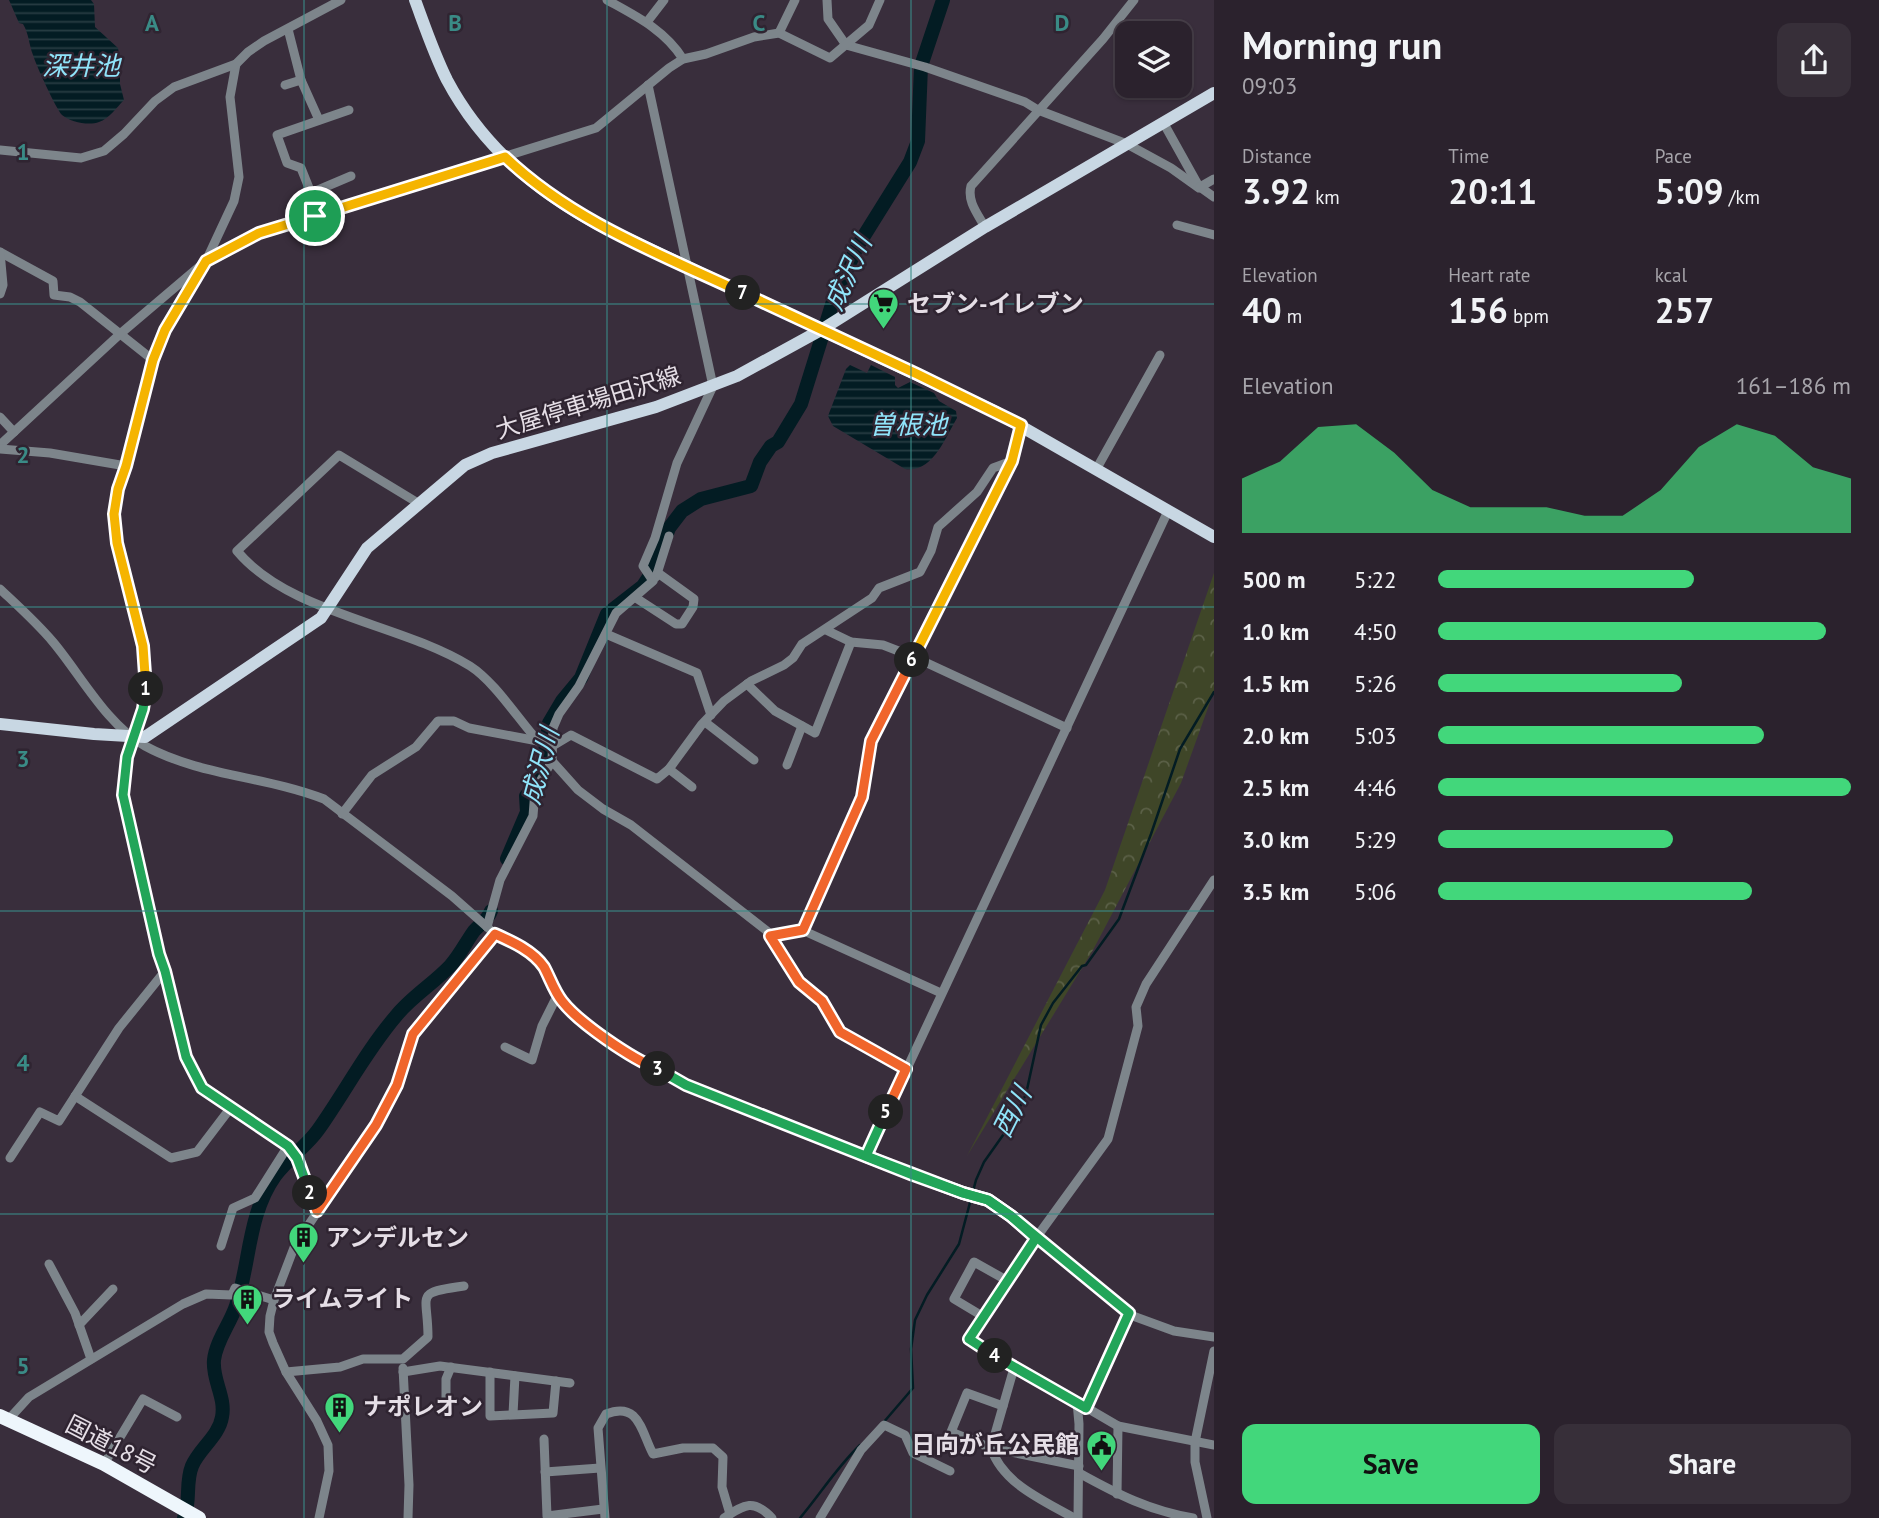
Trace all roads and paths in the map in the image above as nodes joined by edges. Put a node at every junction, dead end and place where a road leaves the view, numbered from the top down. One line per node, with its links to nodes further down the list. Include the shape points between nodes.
1 (341, 0): 10 (street)
2 (415, 0): 25 (main road, via 451,87)
3 (607, 0): 9 (street)
4 (664, 0): 9 (street)
5 (795, 0): 11 (street)
6 (827, 0): 12 (street, via 828,19)
7 (880, 0): 12 (street, via 869,25)
8 (1134, 0): 20 (street)
9 (647, 22): 13 (street)
10 (288, 29): 14 (street); 15 (street)
11 (779, 33): 12 (street, via 830,58); 13 (street)
12 (846, 45): 20 (street, via 925,67)
13 (683, 59): 17 (street)
14 (236, 64): 24 (street, via 174,88 104,151 81,158); 36 (street, via 230,97 239,177 234,201)
15 (301, 80): 16 (street); 21 (street)
16 (285, 85)
17 (648, 85): 25 (street, via 596,128); 37 (street)
18 (1214, 93): 22 (main road, 大屋停車場田沢線)
19 (349, 110): 21 (street)
20 (1038, 110): 23 (street); 33 (street, via 971,186 969,195)
21 (319, 120): 29 (street, via 277,135 287,163 301,168)
22 (1163, 122): 23 (main road, 大屋停車場田沢線); 28 (street)
23 (1127, 144): 28 (street); 33 (main road, 大屋停車場田沢線)
24 (0, 150)
25 (505, 157): 31 (street); 37 (main road, via 580,215)
26 (351, 176): 29 (street)
27 (1214, 179): 28 (street)
28 (1200, 187): 30 (street)
29 (311, 193): 31 (street)
30 (1214, 197)
31 (315, 216): 36 (street, via 259,233)
32 (1177, 225): 34 (street)
33 (985, 227): 39 (main road, 大屋停車場田沢線)
34 (1214, 235)
35 (0, 252): 38 (street); 40 (street, via 53,281 54,295 80,302)
36 (206, 261): 40 (street); 42 (street, via 165,330)
37 (688, 267): 39 (main road); 43 (street)
38 (0, 294)
39 (827, 328): 43 (main road, 大屋停車場田沢線); 45 (main road)
40 (120, 334): 42 (street); 46 (street)
41 (1160, 355): 50 (street)
42 (153, 360): 49 (street)
43 (713, 386): 51 (main road, 大屋停車場田沢線, via 484,456 465,465); 55 (street, via 677,463 643,566)
44 (0, 417): 46 (street)
45 (1021, 425): 48 (street); 50 (main road)
46 (13, 432): 47 (street)
47 (0, 447): 49 (street)
48 (1012, 461): 59 (street, via 993,468 977,492 938,527 920,572 879,588); 62 (street)
49 (126, 466): 68 (street, via 114,529 146,675 143,709)
50 (1097, 468): 52 (main road)
51 (418, 503): 58 (main road, 大屋停車場田沢線, via 367,548); 58 (street, via 339,455 237,551 264,577)
52 (1168, 510): 54 (main road); 67 (street)
53 (669, 536): 55 (street)
54 (1214, 537)
55 (652, 576): 57 (street); 57 (street, via 694,599 682,624)
56 (0, 589): 68 (street, via 53,642 91,695)
57 (636, 597): 60 (street, via 616,613)
58 (328, 608): 68 (main road, 大屋停車場田沢線, via 321,618 145,737); 69 (street, via 471,667)
59 (826, 630): 61 (street); 63 (street, via 802,644 784,665)
60 (606, 634): 64 (street, via 697,673); 69 (street)
61 (851, 642): 62 (street, via 883,645); 66 (street, via 815,733)
62 (914, 657): 67 (street); 78 (street, via 871,741 862,797)
63 (747, 684): 64 (street); 66 (street, via 775,711)
64 (708, 718): 70 (street); 73 (street)
65 (0, 723): 68 (main road, 大屋停車場田沢線)
66 (802, 726): 72 (street)
67 (1067, 728): 81 (street)
68 (132, 738): 75 (street, via 199,769 300,790 324,799); 80 (street, via 123,795)
69 (545, 744): 71 (street); 73 (street, via 571,734 657,779); 75 (street, via 438,721 416,747 372,775)
70 (754, 760)
71 (552, 761): 77 (street, via 535,790 533,816 500,880); 79 (street, via 578,790 631,825)
72 (787, 765)
73 (669, 769): 74 (street)
74 (692, 787)
75 (342, 814): 77 (street)
76 (1214, 880): 91 (street, via 1146,984 1136,1007 1138,1026 1108,1139)
77 (486, 926): 82 (street, via 534,956); 90 (street, via 413,1034 397,1085 376,1125)
78 (803, 930): 79 (street); 81 (street)
79 (770, 936): 84 (street, via 799,982 822,1001 840,1032)
80 (165, 971): 85 (street, via 119,1028); 86 (street, via 192,1071 202,1088)
81 (941, 993): 84 (street)
82 (558, 994): 83 (street, via 532,1060); 88 (street, via 575,1014 616,1045 686,1085)
83 (505, 1046)
84 (906, 1069): 88 (street)
85 (75, 1096): 86 (street, via 172,1158 197,1152); 89 (street, via 59,1121 40,1112)
86 (232, 1106): 87 (street)
87 (292, 1151): 90 (street); 92 (street, via 255,1198 233,1208)
88 (866, 1156): 91 (street, via 988,1200)
89 (10, 1158)
90 (317, 1211): 97 (street, via 295,1245)
91 (1036, 1238): 94 (street); 98 (street)
92 (221, 1246)
93 (49, 1264): 100 (street)
94 (1008, 1281): 99 (street); 99 (street, via 974,1262 954,1298)
95 (464, 1286): 104 (street, via 426,1294 428,1336)
96 (113, 1289): 100 (street)
97 (274, 1300): 103 (street, via 234,1288 232,1295 206,1294); 107 (street, via 269,1332)
98 (1129, 1313): 101 (street, via 1174,1331); 116 (street)
99 (984, 1317): 106 (street, via 969,1339)
100 (79, 1325): 103 (street)
101 (1214, 1337)
102 (1214, 1351): 122 (street)
103 (91, 1359): 119 (street)
104 (403, 1359): 107 (street, via 362,1359 340,1367); 108 (street)
105 (451, 1367): 108 (street); 109 (street); 113 (street)
106 (1014, 1368): 114 (street); 115 (street)
107 (286, 1372): 134 (street, via 328,1445 329,1471)
108 (403, 1372): 135 (street)
109 (490, 1372): 110 (street); 117 (street, via 491,1416)
110 (516, 1376): 111 (street); 117 (street)
111 (556, 1381): 112 (street); 117 (street, via 553,1413)
112 (570, 1383)
113 (446, 1401)
114 (1077, 1402): 116 (street); 127 (street)
115 (1003, 1406): 124 (street); 124 (street, via 967,1393 951,1432)
116 (1086, 1408): 120 (street)
117 (513, 1414)
118 (177, 1417): 125 (street, via 143,1399)
119 (4, 1418): 125 (highway, 国道18号)
120 (1118, 1426): 122 (street); 130 (street)
121 (544, 1439): 129 (street)
122 (1195, 1442): 123 (street); 140 (street)
123 (1214, 1445)
124 (991, 1448): 127 (street); 138 (street, via 995,1460 1018,1485)
125 (104, 1464): 133 (highway, 国道18号)
126 (600, 1468): 129 (street); 131 (street); 132 (street, via 601,1419 611,1412 633,1413 653,1454 713,1448 723,1457)
127 (1079, 1469): 130 (street); 138 (street)
128 (950, 1471): 137 (street, via 913,1453 905,1435 884,1425 861,1450)
129 (545, 1472): 131 (street, via 547,1516)
130 (1117, 1494): 139 (street, via 1162,1513)
131 (604, 1513)
132 (727, 1516): 136 (street, via 751,1504)
133 (197, 1517)
134 (319, 1518)
135 (408, 1518)
136 (772, 1518)
137 (822, 1518)
138 (1076, 1518)
139 (1193, 1518)
140 (1207, 1518)

